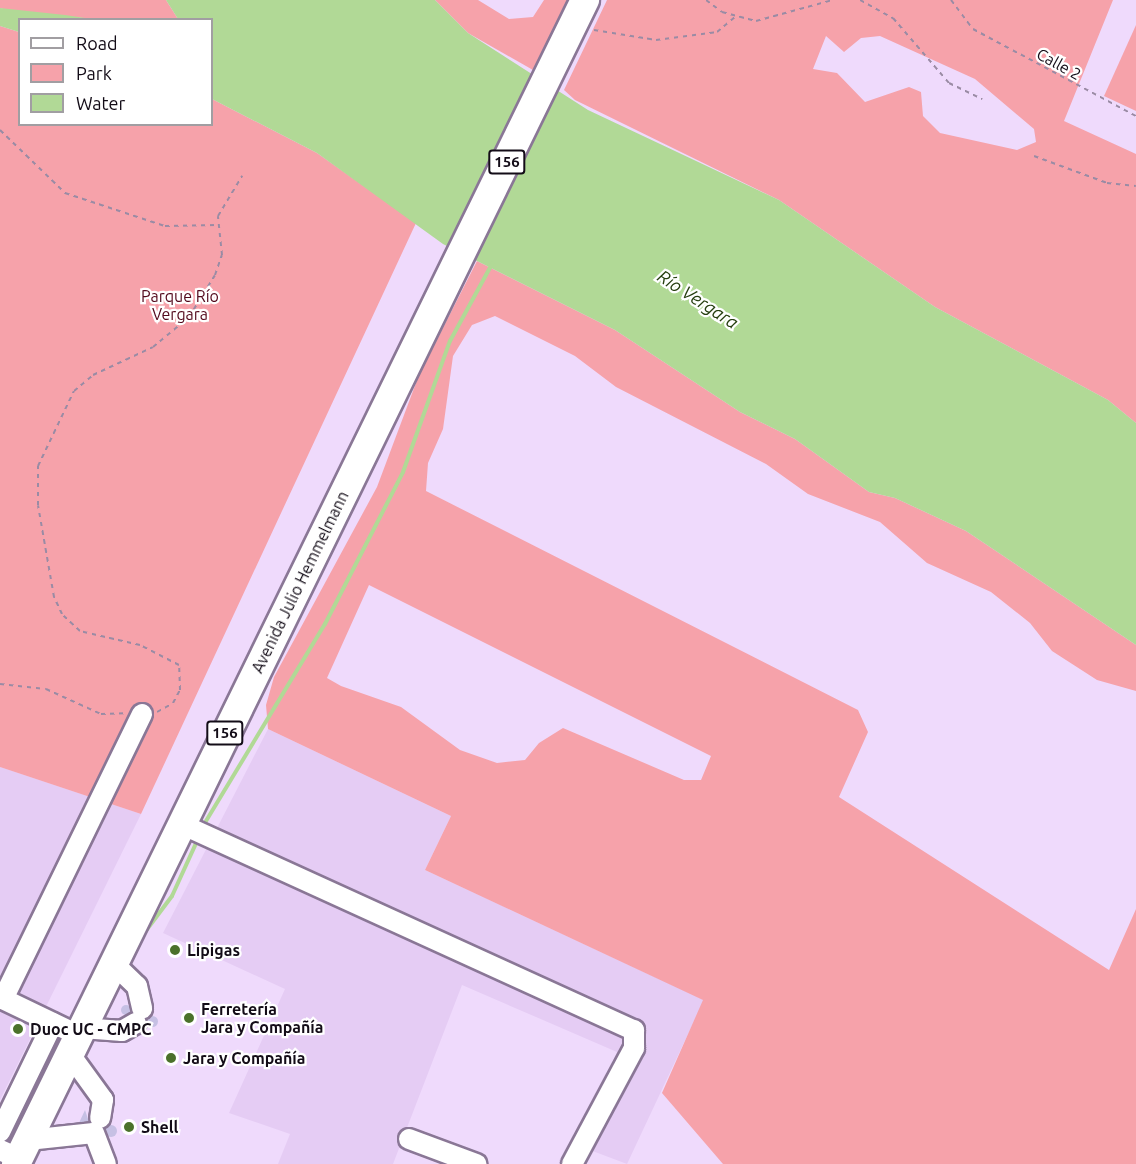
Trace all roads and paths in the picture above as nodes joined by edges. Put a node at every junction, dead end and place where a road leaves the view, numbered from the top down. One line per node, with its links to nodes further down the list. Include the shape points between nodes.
1 (706, 0): 6 (path)
2 (833, 0): 6 (path, via 784,17)
3 (860, 0): 7 (path, via 893,18 949,83)
4 (951, 0): 8 (path, Calle 2, via 973,29)
5 (580, 11): 6 (path, via 600,33 656,40 717,32); 16 (highway, Avenida Julio Hemmelmann / 156)
6 (735, 17)
7 (982, 99)
8 (1136, 116)
9 (0, 130): 13 (path, via 65,194 165,226)
10 (1034, 156): 12 (path, via 1107,183)
11 (242, 176): 13 (path)
12 (1136, 186)
13 (217, 225): 15 (path, via 222,255 189,317 153,347 93,375 74,391 39,466 38,505 54,597 62,614 80,631 140,645 179,664 180,690 173,703 165,711)
14 (0, 684): 15 (path, via 46,689 101,714)
15 (142, 714): 18 (street)
16 (181, 824): 17 (highway, Avenida Julio Hemmelmann / 156); 26 (street, via 634,1030 634,1048)
17 (114, 964): 19 (highway, Avenida Julio Hemmelmann / 156); 19 (street, via 137,986 139,1016 122,1031)
18 (1, 998): 19 (street)
19 (71, 1035): 20 (street, via 103,1100); 21 (street); 23 (highway, Avenida Julio Hemmelmann / 156)
20 (100, 1118)
21 (0, 1132)
22 (409, 1139): 25 (street)
23 (15, 1153): 24 (street, via 94,1132)
24 (106, 1164)
25 (476, 1164)
26 (572, 1164)

